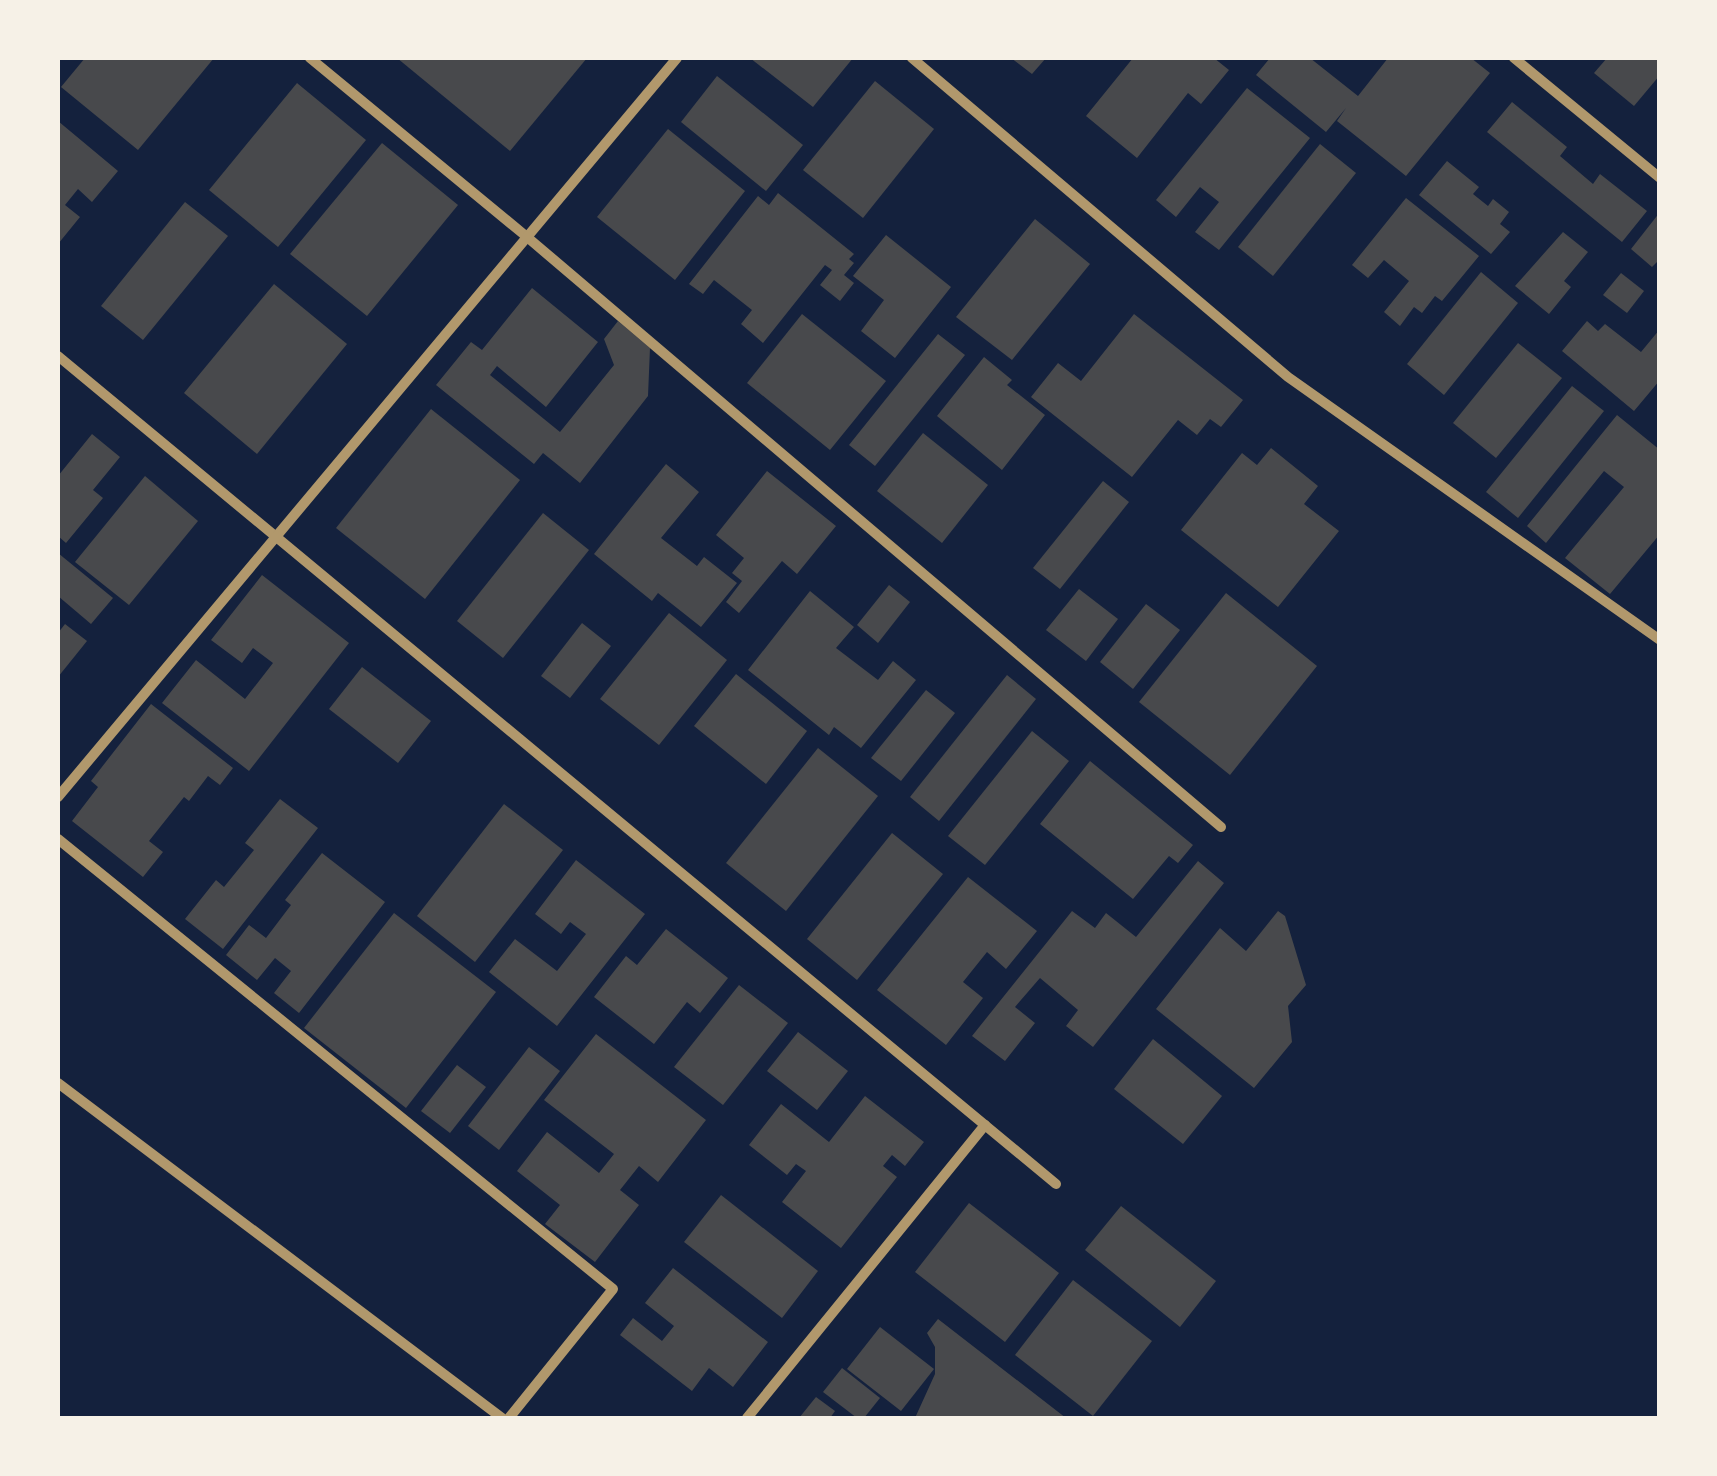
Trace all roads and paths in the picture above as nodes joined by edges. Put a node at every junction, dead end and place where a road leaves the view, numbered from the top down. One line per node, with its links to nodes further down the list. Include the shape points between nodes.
1 (310, 58): 6 (street)
2 (677, 58): 6 (street)
3 (912, 58): 9 (street, via 1288,377)
4 (1514, 58): 5 (street)
5 (1660, 178)
6 (527, 237): 8 (street); 11 (street)
7 (58, 356): 8 (street)
8 (275, 538): 10 (street); 14 (street)
9 (1660, 640)
10 (58, 797)
11 (1221, 827)
12 (58, 839): 16 (street, via 613,1290)
13 (58, 1083): 16 (street)
14 (985, 1125): 15 (street); 17 (street)
15 (1056, 1184)
16 (505, 1418)
17 (747, 1418)

